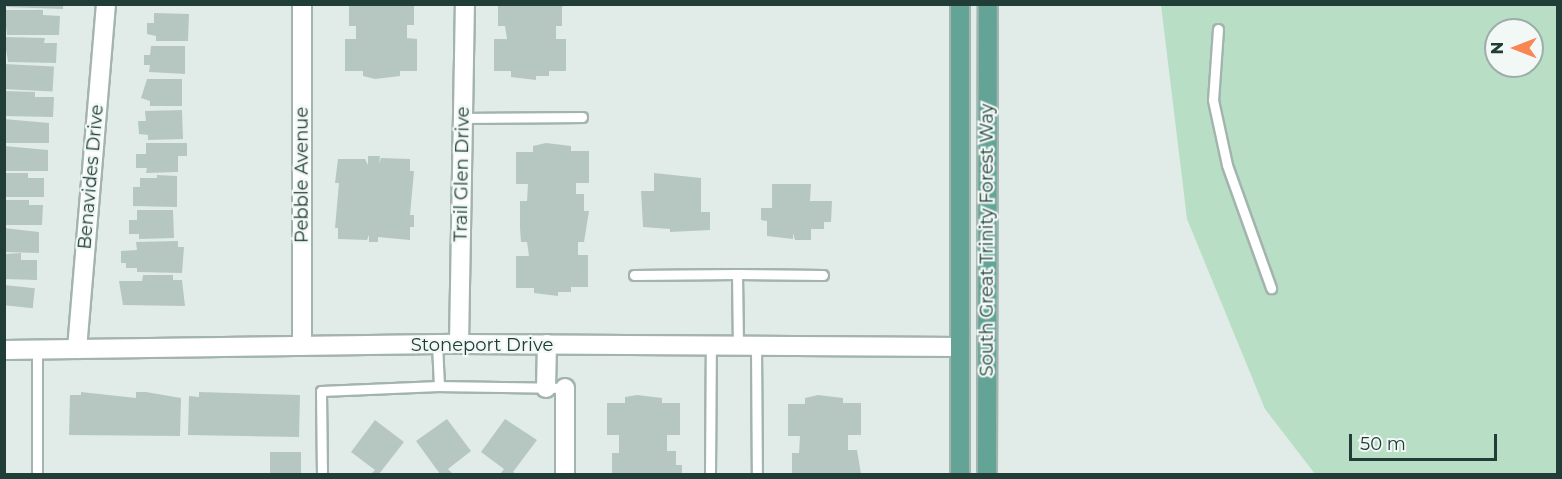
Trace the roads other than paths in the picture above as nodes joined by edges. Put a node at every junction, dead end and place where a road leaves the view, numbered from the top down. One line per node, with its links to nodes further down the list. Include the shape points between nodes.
1 (106, 4): 21 (street, Benavides Drive)
2 (302, 4): 18 (street, Pebble Avenue)
3 (465, 4): 8 (street, Trail Glen Drive)
4 (960, 4): 20 (main road, South Great Trinity Forest Way)
5 (988, 4): 33 (main road, South Great Trinity Forest Way)
6 (1218, 29): 12 (lane, via 1216,111 1230,175)
7 (582, 117): 8 (lane)
8 (463, 118): 14 (street, Trail Glen Drive)
9 (737, 274): 10 (lane); 11 (lane); 17 (lane)
10 (824, 274)
11 (634, 275)
12 (1271, 288)
13 (437, 344): 14 (street, Stoneport Drive); 18 (street, Stoneport Drive); 24 (lane)
14 (459, 344): 15 (street, Stoneport Drive)
15 (547, 344): 16 (street, Stoneport Drive); 25 (street)
16 (711, 345): 17 (street, Stoneport Drive); 30 (lane)
17 (738, 345): 19 (street, Stoneport Drive)
18 (302, 346): 21 (street, Stoneport Drive)
19 (756, 346): 20 (street, Stoneport Drive); 31 (lane)
20 (960, 347): 32 (main road, South Great Trinity Forest Way)
21 (77, 349): 23 (street, Stoneport Drive)
22 (4, 350): 23 (street, Stoneport Drive)
23 (37, 350): 27 (lane)
24 (439, 386): 25 (lane); 28 (lane, via 321,391)
25 (546, 388): 26 (lane)
26 (566, 388): 29 (street)
27 (37, 474)
28 (322, 474)
29 (566, 474)
30 (711, 474)
31 (757, 474)
32 (960, 474)
33 (987, 474)

